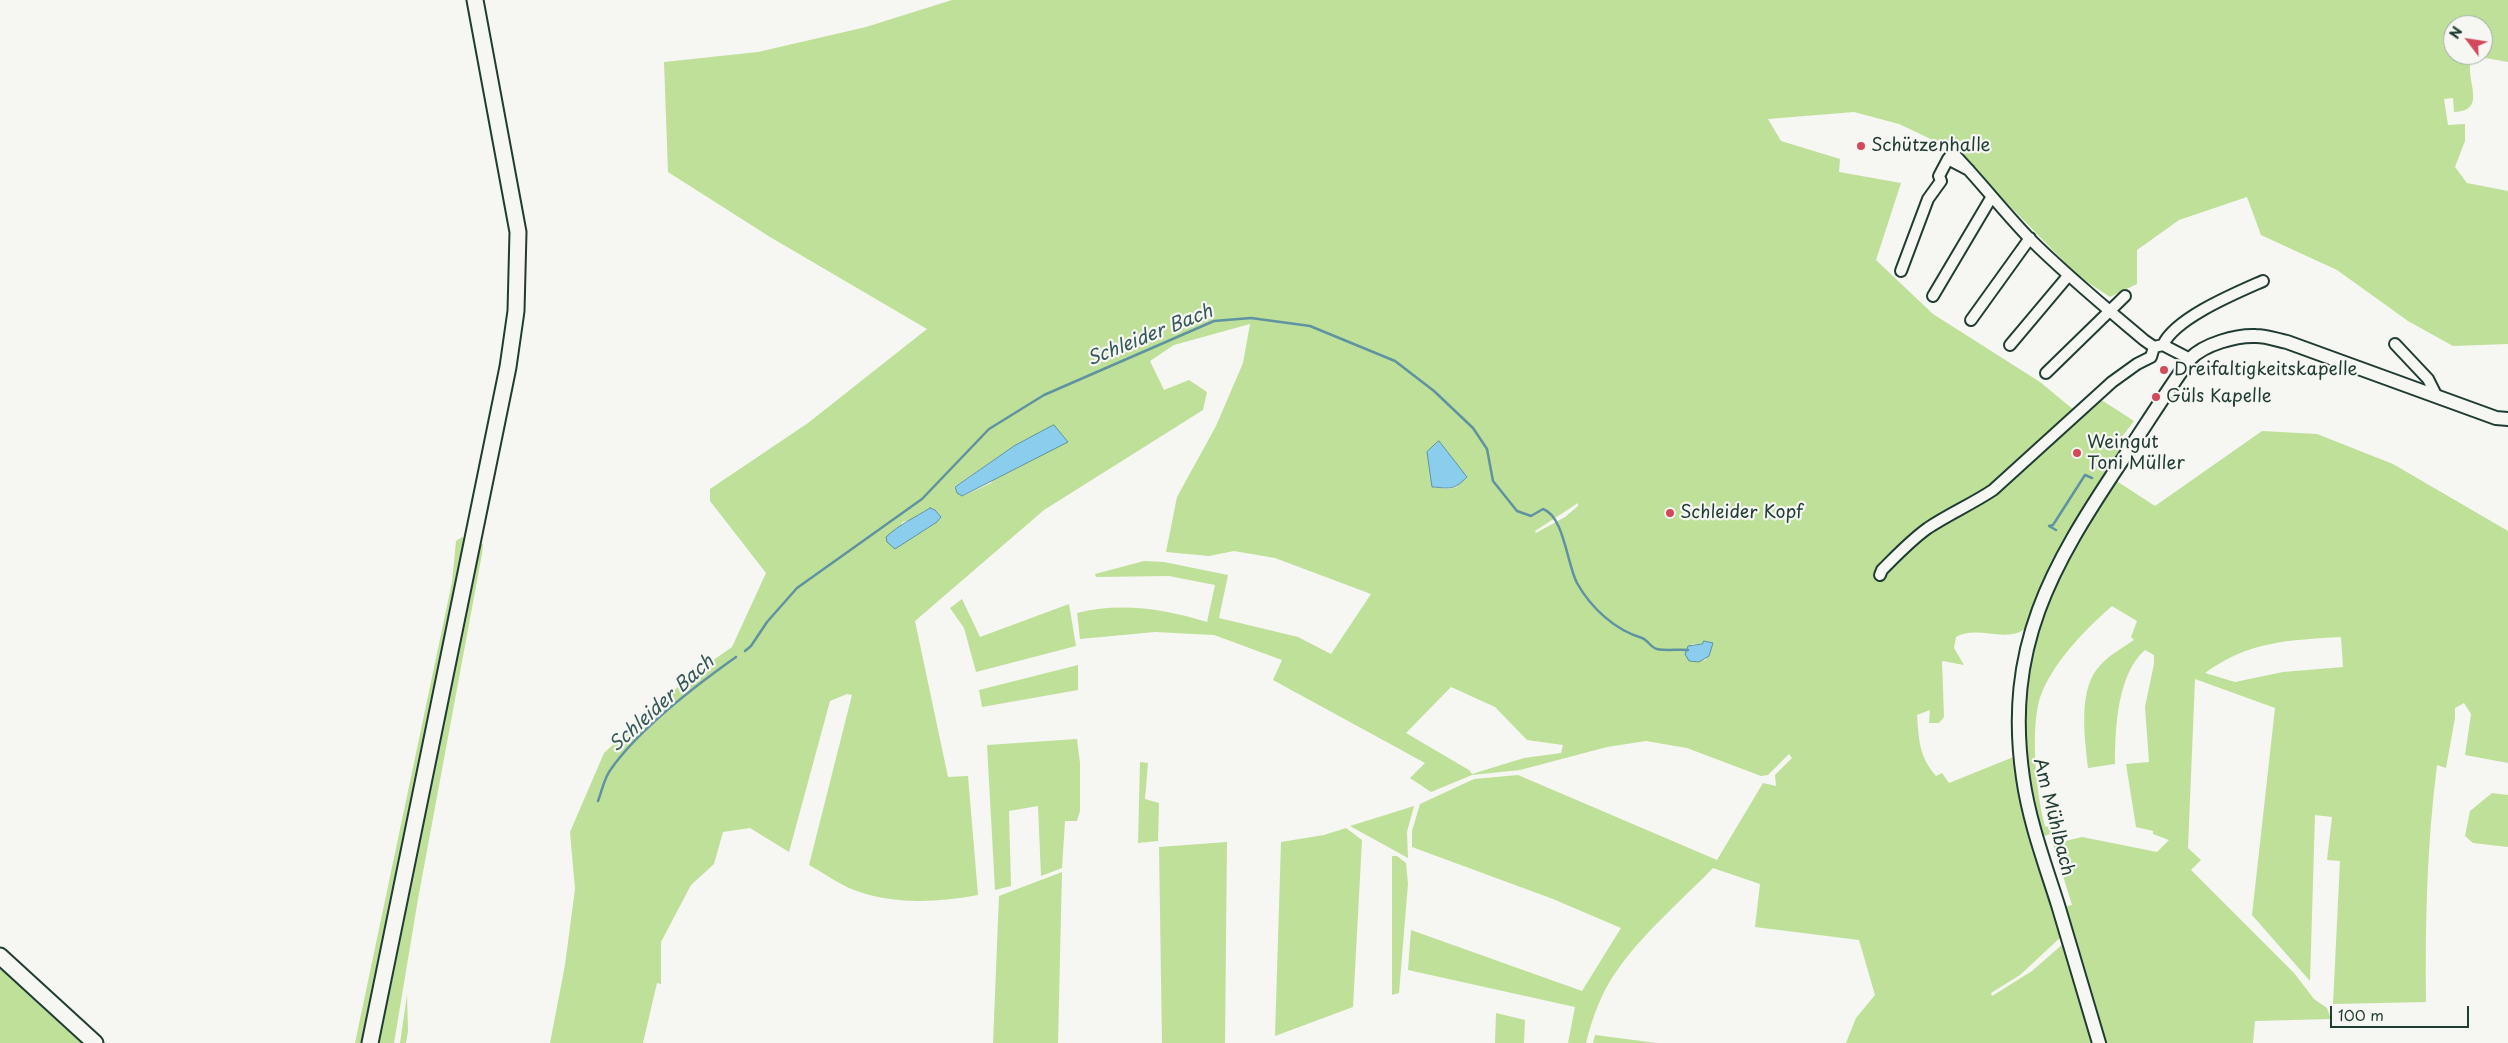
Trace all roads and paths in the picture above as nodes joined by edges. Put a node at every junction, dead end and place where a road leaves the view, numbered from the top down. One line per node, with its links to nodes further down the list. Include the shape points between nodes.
1 (475, 0): 21 (main road, via 514,207 518,247 516,312 504,386)
2 (1991, 198): 3 (street); 4 (street, via 1953,153 1939,176 1941,181 1928,199); 7 (street)
3 (2030, 238): 5 (street); 10 (street)
4 (1902, 271)
5 (2068, 276): 9 (street); 12 (street)
6 (2263, 281): 13 (street, via 2197,314)
7 (1933, 296)
8 (2125, 296): 9 (street)
9 (2109, 311): 13 (street); 15 (street)
10 (1971, 320)
11 (2395, 344): 16 (street, via 2428,379)
12 (2010, 345)
13 (2158, 346): 14 (street); 18 (street, via 2151,357 2112,382 1993,490 1907,544)
14 (2190, 358): 16 (street, Am Mühlbach, via 2202,349 2225,342 2263,336); 22 (street, Am Mühlbach, via 2081,523 2057,566 2032,629 2021,679 2018,717 2023,780)
15 (2046, 373)
16 (2436, 395): 17 (street, Am Mühlbach, via 2496,418)
17 (2508, 419)
18 (1880, 575)
19 (0, 956): 20 (main road)
20 (95, 1043)
21 (370, 1043)
22 (2099, 1043)

